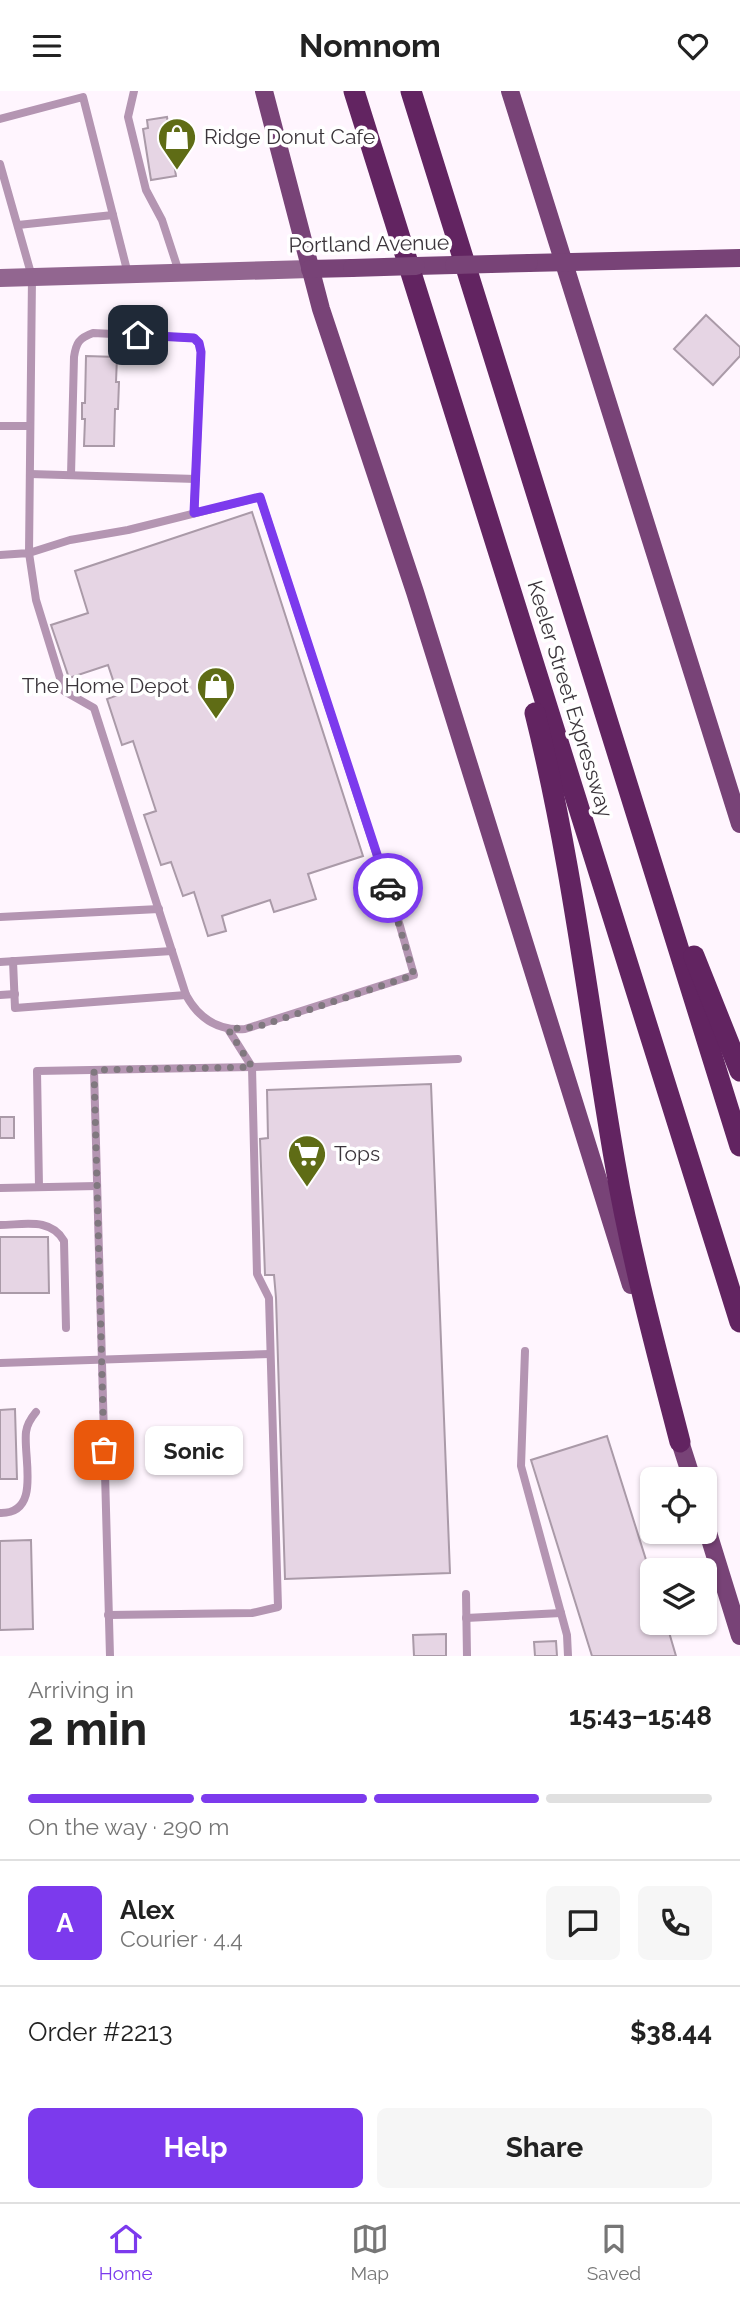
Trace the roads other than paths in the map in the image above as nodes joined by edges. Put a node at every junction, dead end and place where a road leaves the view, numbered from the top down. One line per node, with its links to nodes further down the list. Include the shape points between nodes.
1 (134, 91): 14 (lane, via 128,117 146,190 162,220)
2 (264, 91): 13 (main road)
3 (354, 91): 23 (highway, Keeler Street Expressway)
4 (411, 91): 27 (highway, Keeler Street Expressway)
5 (510, 91): 12 (main road)
6 (86, 94): 7 (lane); 9 (lane)
7 (0, 119)
8 (0, 164): 10 (lane)
9 (113, 215): 10 (lane); 15 (lane)
10 (18, 225): 16 (lane)
11 (740, 258): 12 (main road, Portland Avenue)
12 (564, 263): 13 (main road, Portland Avenue, bridge); 28 (main road)
13 (310, 269): 14 (main road, Portland Avenue); 54 (main road)
14 (179, 272): 15 (main road, Portland Avenue)
15 (128, 274): 16 (main road, Portland Avenue)
16 (32, 277): 17 (main road, Portland Avenue); 19 (lane)
17 (0, 278)
18 (0, 426): 19 (lane)
19 (30, 426): 20 (lane)
20 (30, 474): 21 (lane); 25 (lane)
21 (71, 475): 22 (lane); 22 (lane, via 74,357 76,345 93,333 194,338 199,343)
22 (196, 478): 24 (lane)
23 (482, 501): 47 (highway, Keeler Street Expressway); 54 (highway, via 558,814 621,1194)
24 (194, 513): 25 (lane); 37 (lane, via 260,497 414,975 257,1027)
25 (29, 553): 26 (lane); 29 (lane, via 36,600 64,691 94,708)
26 (0, 555)
27 (593, 674): 41 (highway); 42 (highway, Keeler Street Expressway)
28 (740, 824)
29 (159, 909): 30 (lane); 31 (lane)
30 (0, 918)
31 (172, 951): 32 (lane); 36 (lane)
32 (13, 961): 33 (lane); 34 (lane)
33 (0, 962)
34 (15, 994): 35 (lane); 36 (lane, via 15,1008)
35 (0, 995)
36 (186, 995): 37 (lane, via 209,1023)
37 (228, 1029): 39 (lane)
38 (458, 1059): 39 (lane)
39 (252, 1067): 40 (lane); 50 (lane, via 257,1274 269,1298)
40 (94, 1070): 43 (lane); 44 (lane, via 37,1071)
41 (740, 1071)
42 (740, 1146)
43 (97, 1186): 44 (lane); 51 (lane)
44 (39, 1187): 45 (lane)
45 (0, 1188)
46 (0, 1225): 48 (lane, via 40,1224 60,1233)
47 (740, 1322)
48 (66, 1328)
49 (525, 1351): 59 (lane, via 521,1466)
50 (270, 1354): 51 (lane); 60 (lane, via 278,1607 252,1613)
51 (102, 1360): 52 (lane); 60 (lane)
52 (0, 1363)
53 (36, 1412): 56 (lane, via 26,1429 27,1496 10,1513)
54 (680, 1442): 55 (main road)
55 (688, 1467)
56 (0, 1513)
57 (712, 1544): 62 (main road)
58 (466, 1594): 61 (lane)
59 (561, 1613): 61 (lane); 65 (lane)
60 (108, 1615): 63 (lane)
61 (466, 1618): 64 (lane)
62 (740, 1636)
63 (110, 1656)
64 (467, 1656)
65 (568, 1656)

